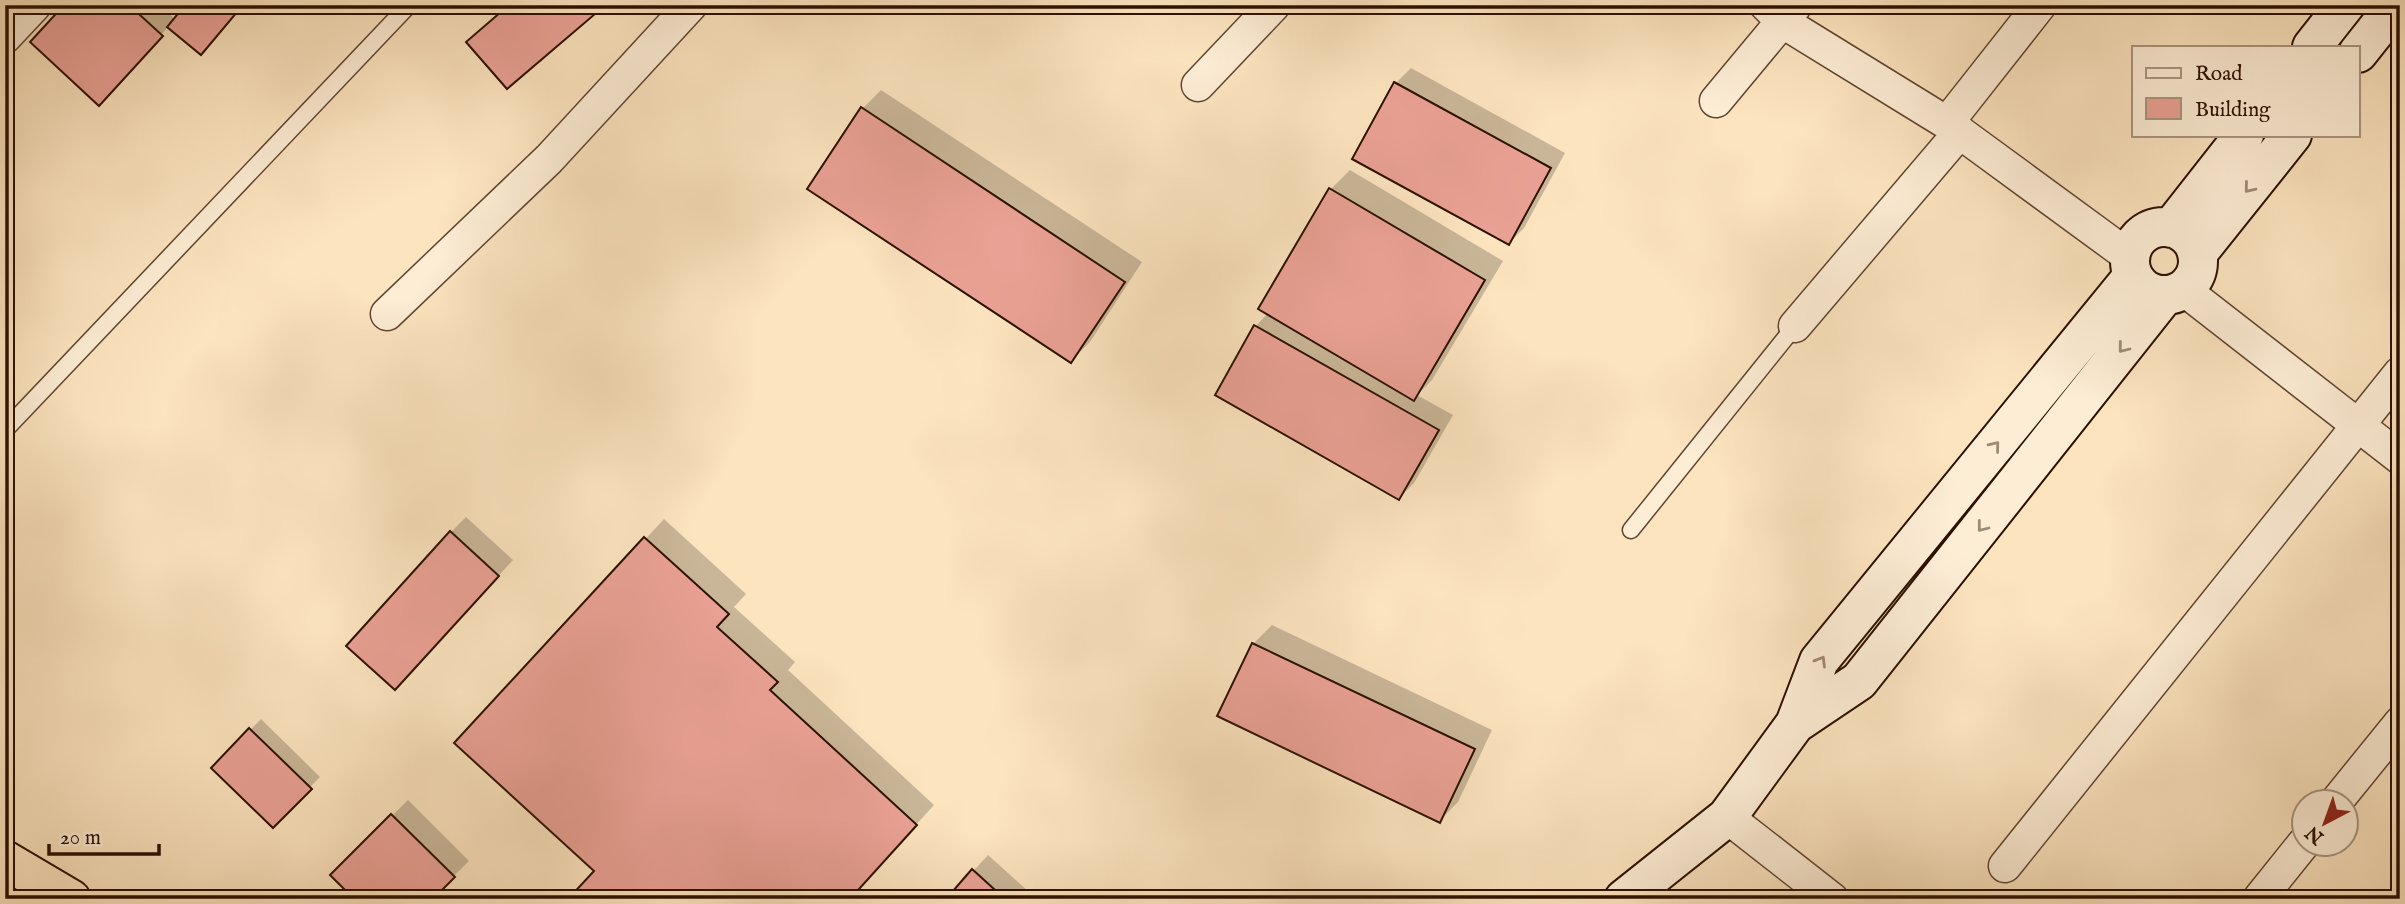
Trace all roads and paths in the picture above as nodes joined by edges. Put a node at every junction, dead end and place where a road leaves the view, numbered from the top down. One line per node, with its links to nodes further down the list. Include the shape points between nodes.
1 (35, 5): 9 (street)
2 (409, 5): 23 (lane)
3 (691, 5): 19 (street, via 549,159)
4 (1274, 5): 12 (street)
5 (2040, 5): 14 (street)
6 (2345, 5): 10 (street)
7 (2396, 5): 11 (street)
8 (1782, 11): 13 (street); 14 (street)
9 (5, 37)
10 (2313, 46)
11 (2360, 50)
12 (1198, 85)
13 (1716, 101)
14 (1953, 127): 18 (street); 20 (street)
15 (2243, 136): 17 (street)
16 (2291, 136): 17 (street, one-way to 17)
17 (2184, 241): 18 (street, via 2195,273 2191,282); 18 (street, via 2159,228 2139,237)
18 (2153, 279): 22 (street); 28 (street, via 1819,661 1795,724)
19 (387, 314)
20 (1795, 326): 25 (lane)
21 (2400, 373): 22 (street)
22 (2359, 425): 24 (street); 31 (street)
23 (5, 430)
24 (2400, 458)
25 (1631, 530)
26 (2400, 723): 27 (street)
27 (2348, 788)
28 (1727, 817): 33 (street); 34 (street)
29 (2292, 858): 35 (street)
30 (5, 860): 32 (highway)
31 (2005, 866)
32 (71, 899)
33 (1624, 899)
34 (1832, 899)
35 (2259, 899)

